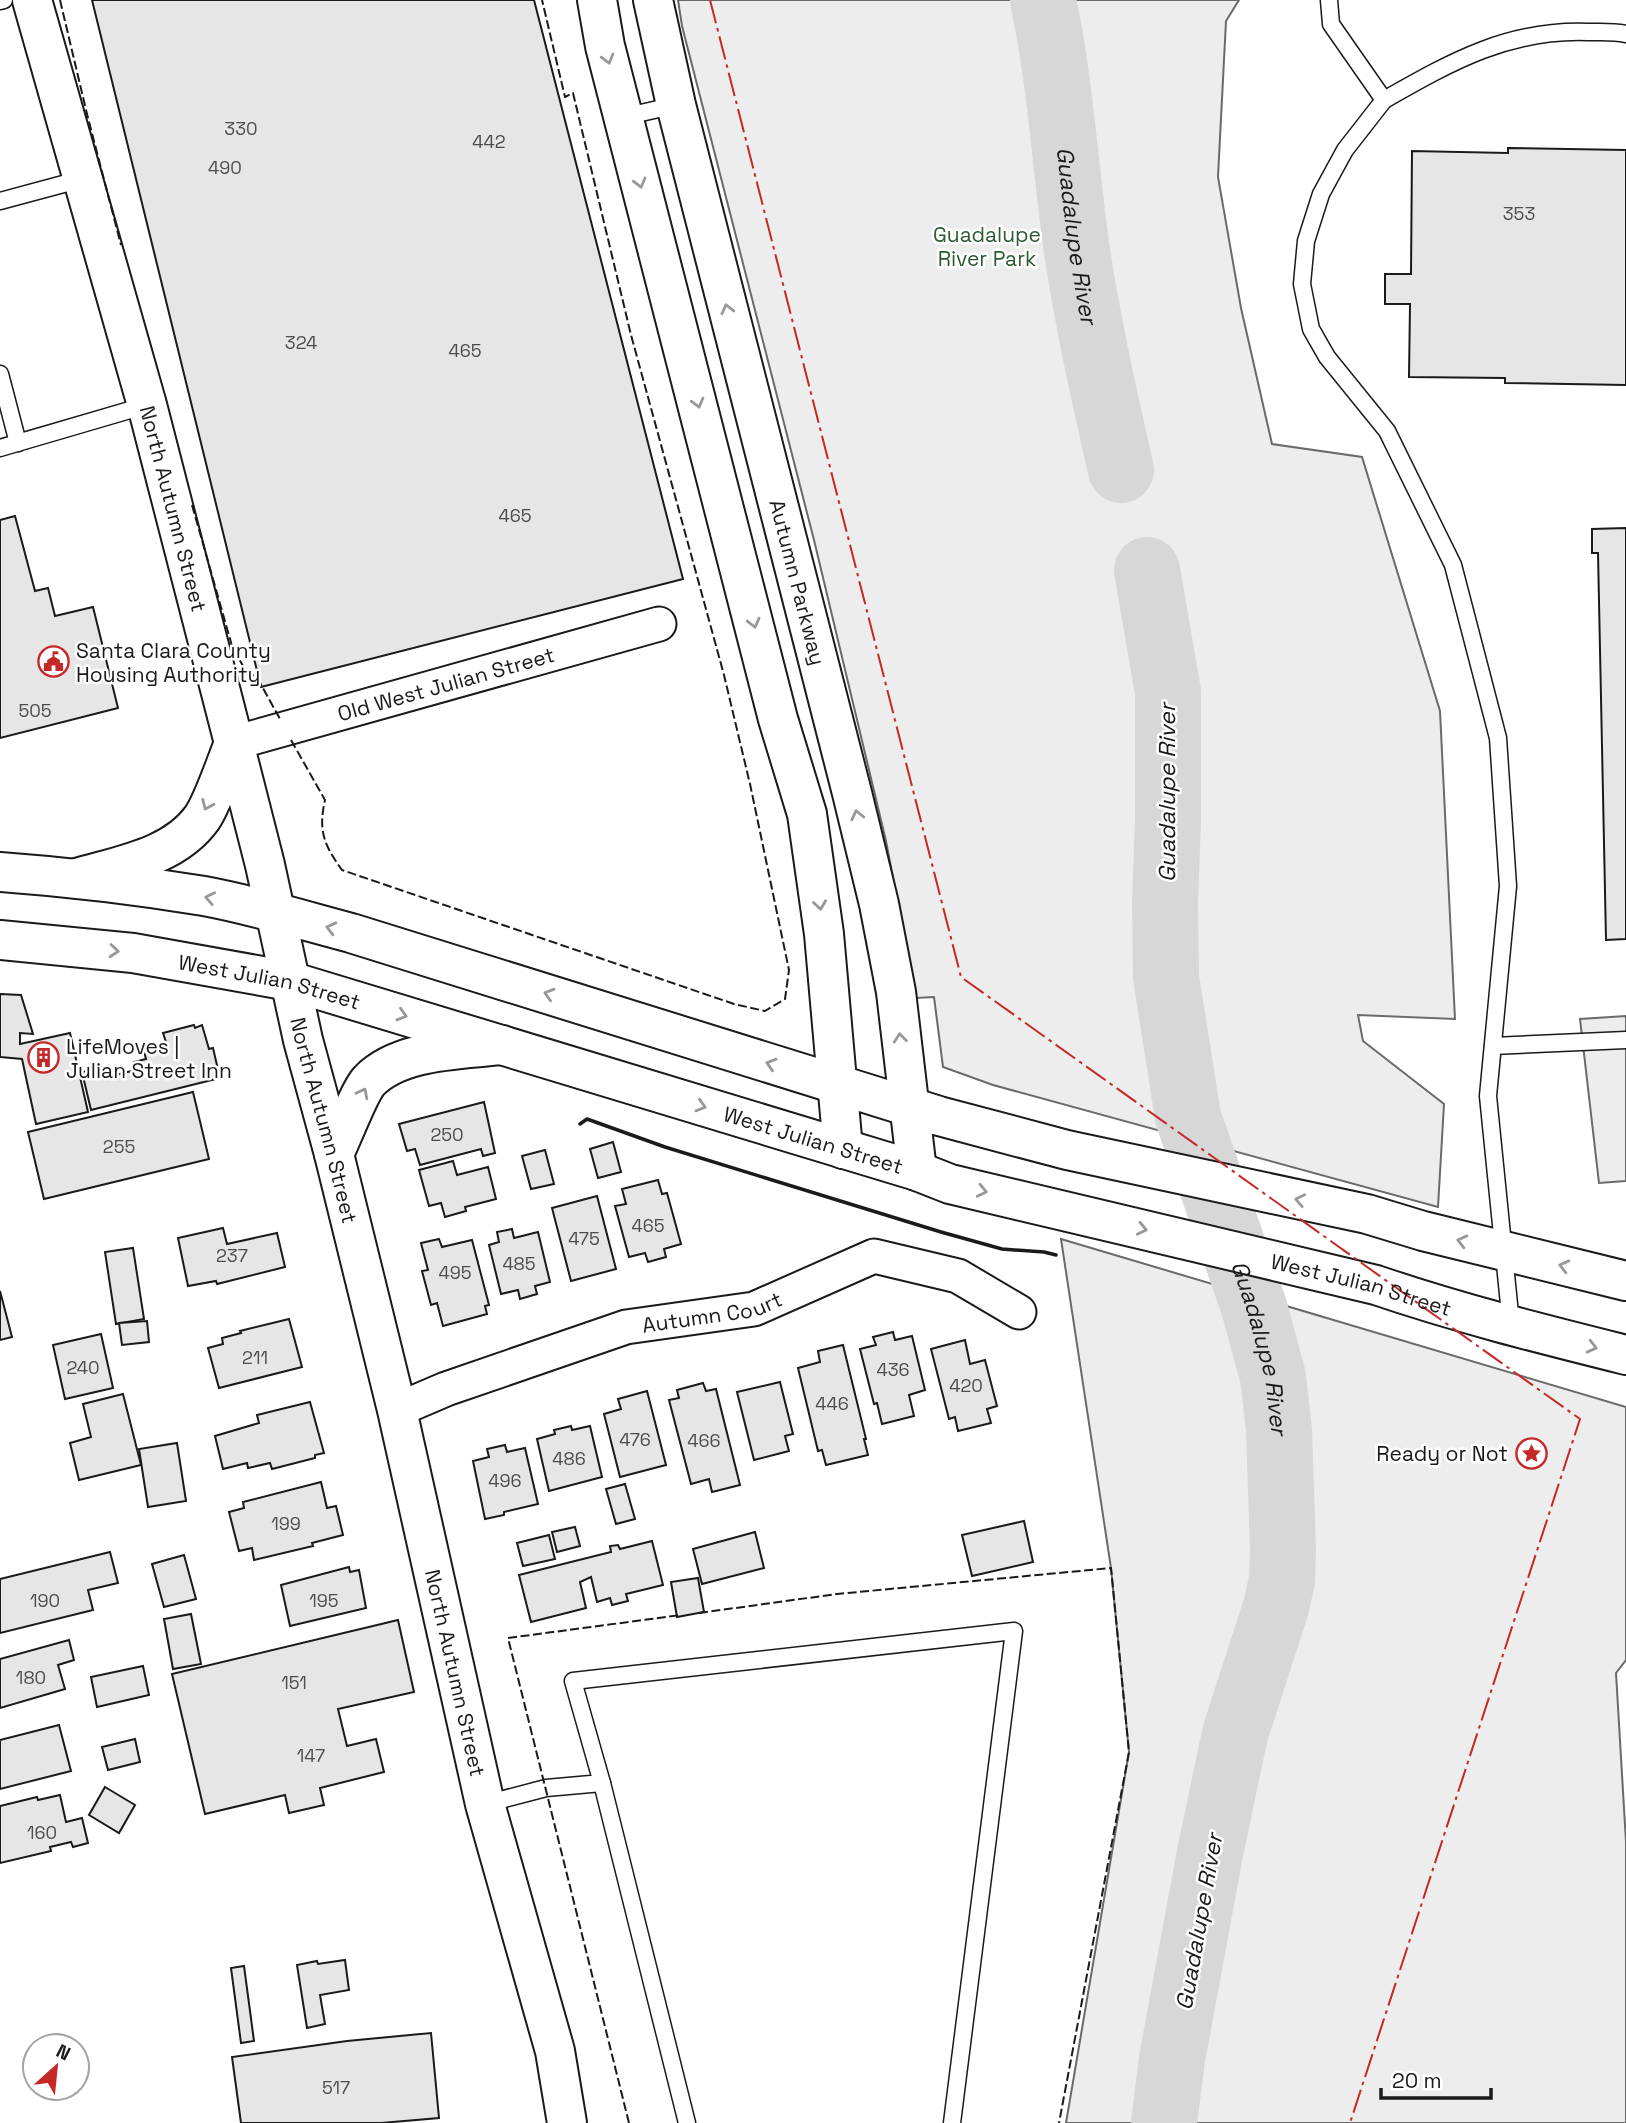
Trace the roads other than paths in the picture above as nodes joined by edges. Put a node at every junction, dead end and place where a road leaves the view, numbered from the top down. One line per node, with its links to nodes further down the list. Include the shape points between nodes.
1 (32, 0): 9 (main road, North Autumn Street)
2 (597, 0): 8 (main road, one-way to 8)
3 (653, 0): 7 (main road, Autumn Parkway)
4 (1329, 0): 6 (lane, via 1331,24)
5 (1626, 34): 6 (lane, via 1562,31 1509,40 1470,54)
6 (1384, 100): 24 (lane, via 1345,150 1321,194 1306,241 1302,284 1311,329 1326,357 1387,430 1453,565 1498,738 1508,886)
7 (676, 105): 8 (lane); 26 (main road, Autumn Parkway, one-way to 7, via 896,992 876,892)
8 (623, 117): 25 (main road, one-way to 25, via 778,719 807,814 824,934)
9 (83, 178): 10 (lane); 12 (main road, North Autumn Street)
10 (0, 201)
11 (0, 373): 13 (lane)
12 (147, 405): 13 (lane); 16 (main road, North Autumn Street)
13 (18, 443): 14 (lane)
14 (0, 448)
15 (659, 624): 16 (street, Old West Julian Street)
16 (234, 743): 18 (main road, one-way to 18, via 202,817 186,834 156,855); 19 (main road, North Autumn Street)
17 (0, 872): 18 (main road)
18 (77, 878): 19 (main road, one-way to 18, via 206,897)
19 (276, 914): 21 (main road, North Autumn Street); 25 (main road, one-way to 19, via 351,933)
20 (0, 940): 21 (main road, West Julian Street, one-way to 21, via 133,953)
21 (290, 981): 23 (main road, West Julian Street, one-way to 23); 28 (main road, North Autumn Street)
22 (1626, 1040): 24 (lane)
23 (502, 1045): 27 (main road, West Julian Street, one-way to 27); 28 (main road, one-way to 23, via 368,1083 382,1071 407,1058)
24 (1493, 1045): 30 (lane, via 1488,1096)
25 (836, 1084): 26 (main road); 27 (main road)
26 (909, 1106): 29 (main road, Autumn Parkway); 30 (main road, one-way to 26, via 1367,1214 1067,1150)
27 (843, 1149): 29 (main road, West Julian Street)
28 (334, 1154): 35 (main road, North Autumn Street)
29 (917, 1171): 33 (main road, West Julian Street, one-way to 33, via 950,1184 1376,1285)
30 (1502, 1250): 31 (main road, one-way to 30); 33 (lane)
31 (1626, 1281)
32 (1019, 1312): 35 (street, Autumn Court, via 958,1276 874,1256 754,1309 626,1327)
33 (1511, 1326): 34 (main road, West Julian Street, one-way to 34)
34 (1626, 1355)
35 (397, 1410): 37 (main road, North Autumn Street)
36 (602, 1783): 37 (lane, via 546,1788); 39 (lane); 40 (lane, via 573,1681 1014,1631)
37 (485, 1804): 38 (main road, North Autumn Street, via 555,2051)
38 (567, 2123)
39 (687, 2123)
40 (952, 2123)

